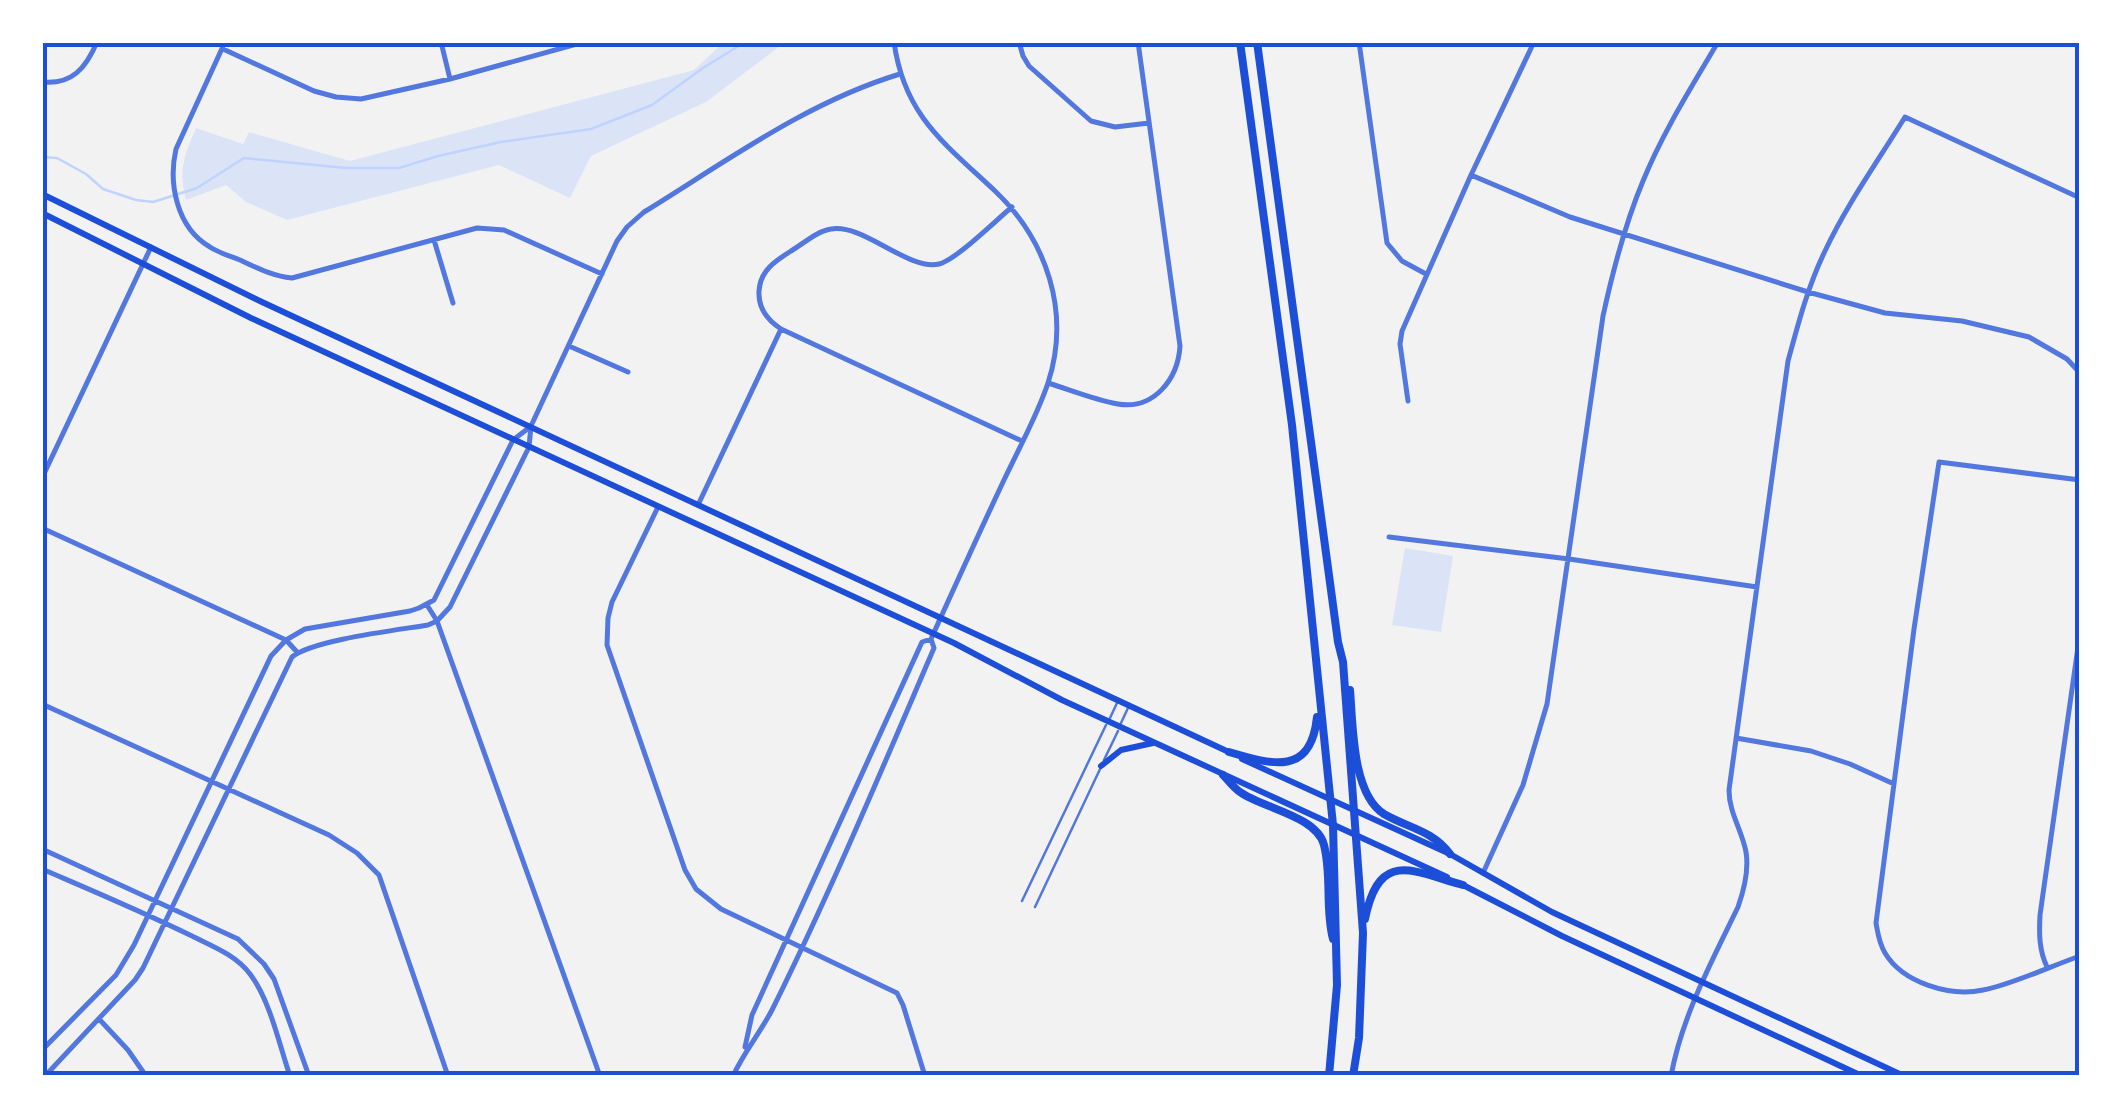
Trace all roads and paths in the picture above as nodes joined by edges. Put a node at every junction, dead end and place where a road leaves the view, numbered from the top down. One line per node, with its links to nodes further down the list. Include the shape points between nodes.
1 (97, 42): 16 (street, via 78,73)
2 (441, 42): 15 (street)
3 (584, 42): 12 (street)
4 (894, 42): 14 (street)
5 (1019, 42): 17 (street, via 1029,66 1091,121)
6 (1138, 42): 17 (street)
7 (1240, 42): 59 (highway, via 1292,425)
8 (1257, 42): 58 (highway)
9 (1359, 42): 30 (street, via 1388,243 1402,261)
10 (1534, 42): 18 (street)
11 (1718, 42): 23 (street, via 1668,127)
12 (569, 44): 15 (street)
13 (224, 46): 15 (street, via 336,97 384,96); 24 (street, via 172,168 186,222 208,246 275,276 301,276)
14 (900, 74): 21 (street, via 935,136); 29 (street, via 814,108 644,212 617,241)
15 (450, 79)
16 (42, 82)
17 (1149, 122): 37 (street, via 1180,346 1175,372 1160,392 1132,404)
18 (1471, 174): 23 (street); 30 (street)
19 (42, 194): 25 (main road)
20 (2080, 198): 31 (street, via 1905,117 1839,222)
21 (1012, 207): 27 (street); 37 (street, via 1033,237 1054,289 1058,336)
22 (42, 213): 26 (main road)
23 (1624, 234): 31 (street); 49 (street, via 1603,316)
24 (434, 240): 29 (street, via 477,228 504,230); 32 (street)
25 (151, 247): 26 (street); 39 (main road)
26 (143, 264): 40 (main road); 43 (street)
27 (938, 264): 28 (street); 33 (street, via 842,228 822,231 763,275 762,311)
28 (939, 273)
29 (602, 274): 34 (street)
30 (1426, 274): 38 (street, via 1400,344)
31 (1808, 292): 36 (street, via 2004,330 2049,347); 50 (street, via 1788,362)
32 (453, 303)
33 (781, 329): 41 (street); 45 (street)
34 (569, 346): 35 (street); 39 (street)
35 (628, 372)
36 (2080, 374)
37 (1048, 383): 41 (street)
38 (1408, 401)
39 (531, 426): 40 (street); 42 (street); 45 (main road)
40 (513, 440): 42 (main road); 51 (street)
41 (1022, 441): 52 (street)
42 (529, 448): 46 (main road); 53 (street, via 456,597)
43 (42, 478)
44 (2080, 480): 71 (street, via 1939,462)
45 (698, 504): 52 (main road)
46 (658, 507): 55 (main road); 89 (street, via 612,602 608,645 696,889 721,909)
47 (42, 528): 56 (street)
48 (1389, 536): 49 (street)
49 (1569, 559): 50 (street); 80 (street, via 1548,704 1523,785)
50 (1757, 587): 65 (street)
51 (427, 605): 53 (street); 56 (street, via 305,630)
52 (942, 618): 55 (street); 60 (main road)
53 (437, 621): 57 (street); 104 (street)
54 (2080, 633): 93 (street, via 2038,934)
55 (932, 637): 63 (main road); 89 (street, via 922,642); 90 (street, via 933,652)
56 (286, 640): 57 (street); 70 (street, via 272,656)
57 (297, 652): 72 (street)
58 (1342, 662): 74 (highway); 78 (highway, via 1367,794 1382,813 1440,841)
59 (1319, 688): 67 (highway, via 1314,736 1303,755 1273,762); 73 (highway)
60 (1118, 701): 62 (main road); 63 (lane)
61 (42, 704): 70 (street)
62 (1129, 707): 64 (lane); 67 (main road)
63 (1108, 721): 64 (main road); 83 (lane)
64 (1120, 726): 66 (main road); 68 (lane)
65 (1736, 738): 71 (street, via 1811,751); 94 (street, via 1729,799 1746,850 1744,888)
66 (1157, 743): 68 (main road, via 1121,750); 69 (main road)
67 (1229, 752): 73 (main road)
68 (1101, 766): 84 (lane)
69 (1224, 776): 75 (main road); 91 (highway, via 1241,793 1321,838)
70 (212, 782): 72 (street); 82 (street)
71 (1894, 784): 93 (street, via 1876,923 1892,962 1921,981 1968,992)
72 (228, 790): 85 (street); 103 (street, via 344,842 379,875)
73 (1330, 800): 74 (main road); 75 (highway)
74 (1353, 811): 76 (highway); 78 (main road)
75 (1333, 825): 76 (main road); 91 (highway)
76 (1355, 834): 81 (main road); 88 (highway)
77 (42, 849): 82 (street)
78 (1450, 854): 80 (main road)
79 (42, 869): 86 (street)
80 (1482, 873): 94 (main road)
81 (1463, 885): 88 (highway, via 1410,870 1392,872 1372,892); 95 (main road)
82 (154, 900): 85 (street); 86 (street)
83 (1022, 901)
84 (1036, 907)
85 (172, 908): 87 (street); 102 (street, via 238,939 264,964)
86 (148, 915): 87 (street); 97 (street, via 116,975)
87 (165, 923): 96 (street, via 135,980); 101 (street, via 224,952 250,974)
88 (1362, 933): 108 (highway)
89 (787, 940): 90 (street); 98 (street, via 752,1015)
90 (802, 947): 98 (street); 106 (street, via 896,993)
91 (1337, 952): 107 (highway)
92 (2080, 956): 93 (street)
93 (2047, 968)
94 (1703, 982): 95 (street); 111 (main road)
95 (1696, 998): 109 (street); 110 (main road)
96 (98, 1018): 99 (street); 100 (street)
97 (42, 1050)
98 (745, 1050): 105 (street)
99 (44, 1076)
100 (146, 1076)
101 (290, 1076)
102 (309, 1076)
103 (448, 1076)
104 (600, 1076)
105 (732, 1076)
106 (925, 1076)
107 (1330, 1076)
108 (1354, 1076)
109 (1671, 1076)
110 (1862, 1076)
111 (1904, 1076)

